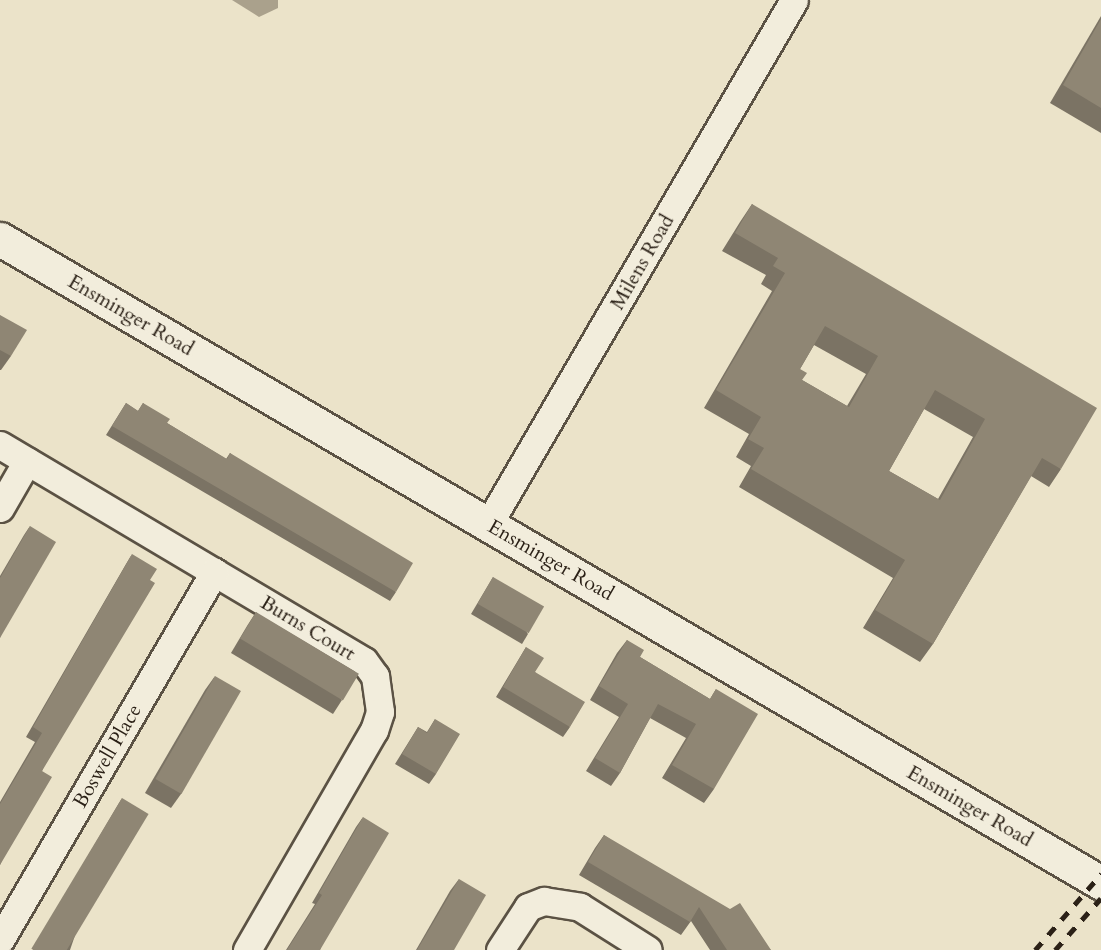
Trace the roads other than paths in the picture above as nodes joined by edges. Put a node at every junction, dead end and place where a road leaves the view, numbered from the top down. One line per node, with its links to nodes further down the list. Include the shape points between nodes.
1 (794, 0): 6 (street, Milens Road)
2 (0, 239): 6 (street, Ensminger Road)
3 (0, 445): 4 (street, Burns Court)
4 (27, 461): 5 (street); 7 (street, Burns Court)
5 (0, 508)
6 (489, 523): 8 (street, Ensminger Road)
7 (214, 572): 9 (street, Boswell Place); 10 (street, Burns Court, via 364,661 375,676 380,693 380,712 374,730)
8 (1101, 883)
9 (0, 940)
10 (247, 950)
11 (500, 950): 12 (street, via 528,907 544,901 580,908)
12 (648, 950)

